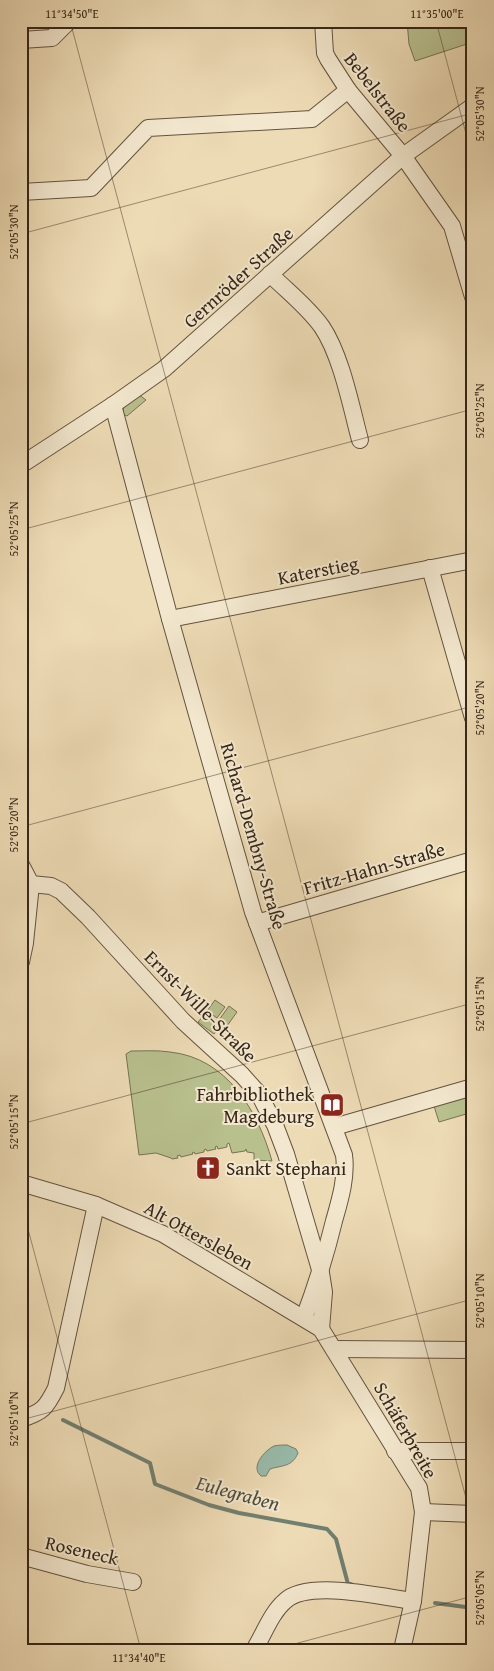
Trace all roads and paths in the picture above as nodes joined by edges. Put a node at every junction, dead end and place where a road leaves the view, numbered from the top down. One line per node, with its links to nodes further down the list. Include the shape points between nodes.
1 (70, 21): 3 (street, via 52,38)
2 (323, 21): 4 (street, Bebelstraße, via 326,56)
3 (21, 40)
4 (348, 90): 6 (street, Bebelstraße); 7 (street, via 310,119 148,128 91,188)
5 (473, 106): 6 (street, Gernröder Straße)
6 (403, 156): 8 (street, Gernröder Straße); 9 (street, Bebelstraße, via 452,226)
7 (21, 192)
8 (270, 274): 10 (street, Gernröder Straße, via 164,369); 11 (street, via 317,321 330,341)
9 (473, 297)
10 (113, 405): 12 (street, Gernröder Straße); 15 (street, Richard-Dembny-Straße)
11 (360, 440)
12 (21, 465)
13 (473, 560): 14 (street, Katerstieg)
14 (430, 568): 15 (street, Katerstieg); 16 (street)
15 (170, 619): 20 (street, Richard-Dembny-Straße)
16 (473, 718)
17 (473, 860): 20 (street, Fritz-Hahn-Straße)
18 (21, 865): 19 (street)
19 (31, 884): 21 (street); 26 (street, Ernst-Wille-Straße, via 51,886 61,891 183,1021 256,1090 280,1136)
20 (257, 923): 23 (street, Richard-Dembny-Straße)
21 (21, 962)
22 (473, 1087): 23 (street)
23 (334, 1127): 26 (street, Richard-Dembny-Straße, via 344,1155 344,1170)
24 (22, 1181): 25 (street, Alt Ottersleben)
25 (96, 1205): 27 (street, Alt Ottersleben, via 163,1234); 31 (street, via 56,1388 46,1407)
26 (321, 1273): 27 (street, Richard-Dembny-Straße); 28 (street, Richard-Dembny-Straße, via 324,1292)
27 (304, 1318): 28 (street, Alt Ottersleben)
28 (322, 1329): 29 (street, Schäferbreite)
29 (334, 1349): 30 (street); 32 (street, Schäferbreite)
30 (473, 1350)
31 (21, 1419)
32 (395, 1451): 33 (street); 34 (street, Schäferbreite, via 419,1488)
33 (473, 1451)
34 (423, 1512): 35 (street); 38 (street, Schäferbreite)
35 (473, 1514)
36 (21, 1556): 37 (street, Roseneck, via 87,1574)
37 (133, 1582)
38 (414, 1601): 39 (street, via 325,1589 301,1592 279,1607); 40 (street, Schäferbreite)
39 (254, 1650)
40 (402, 1650)

